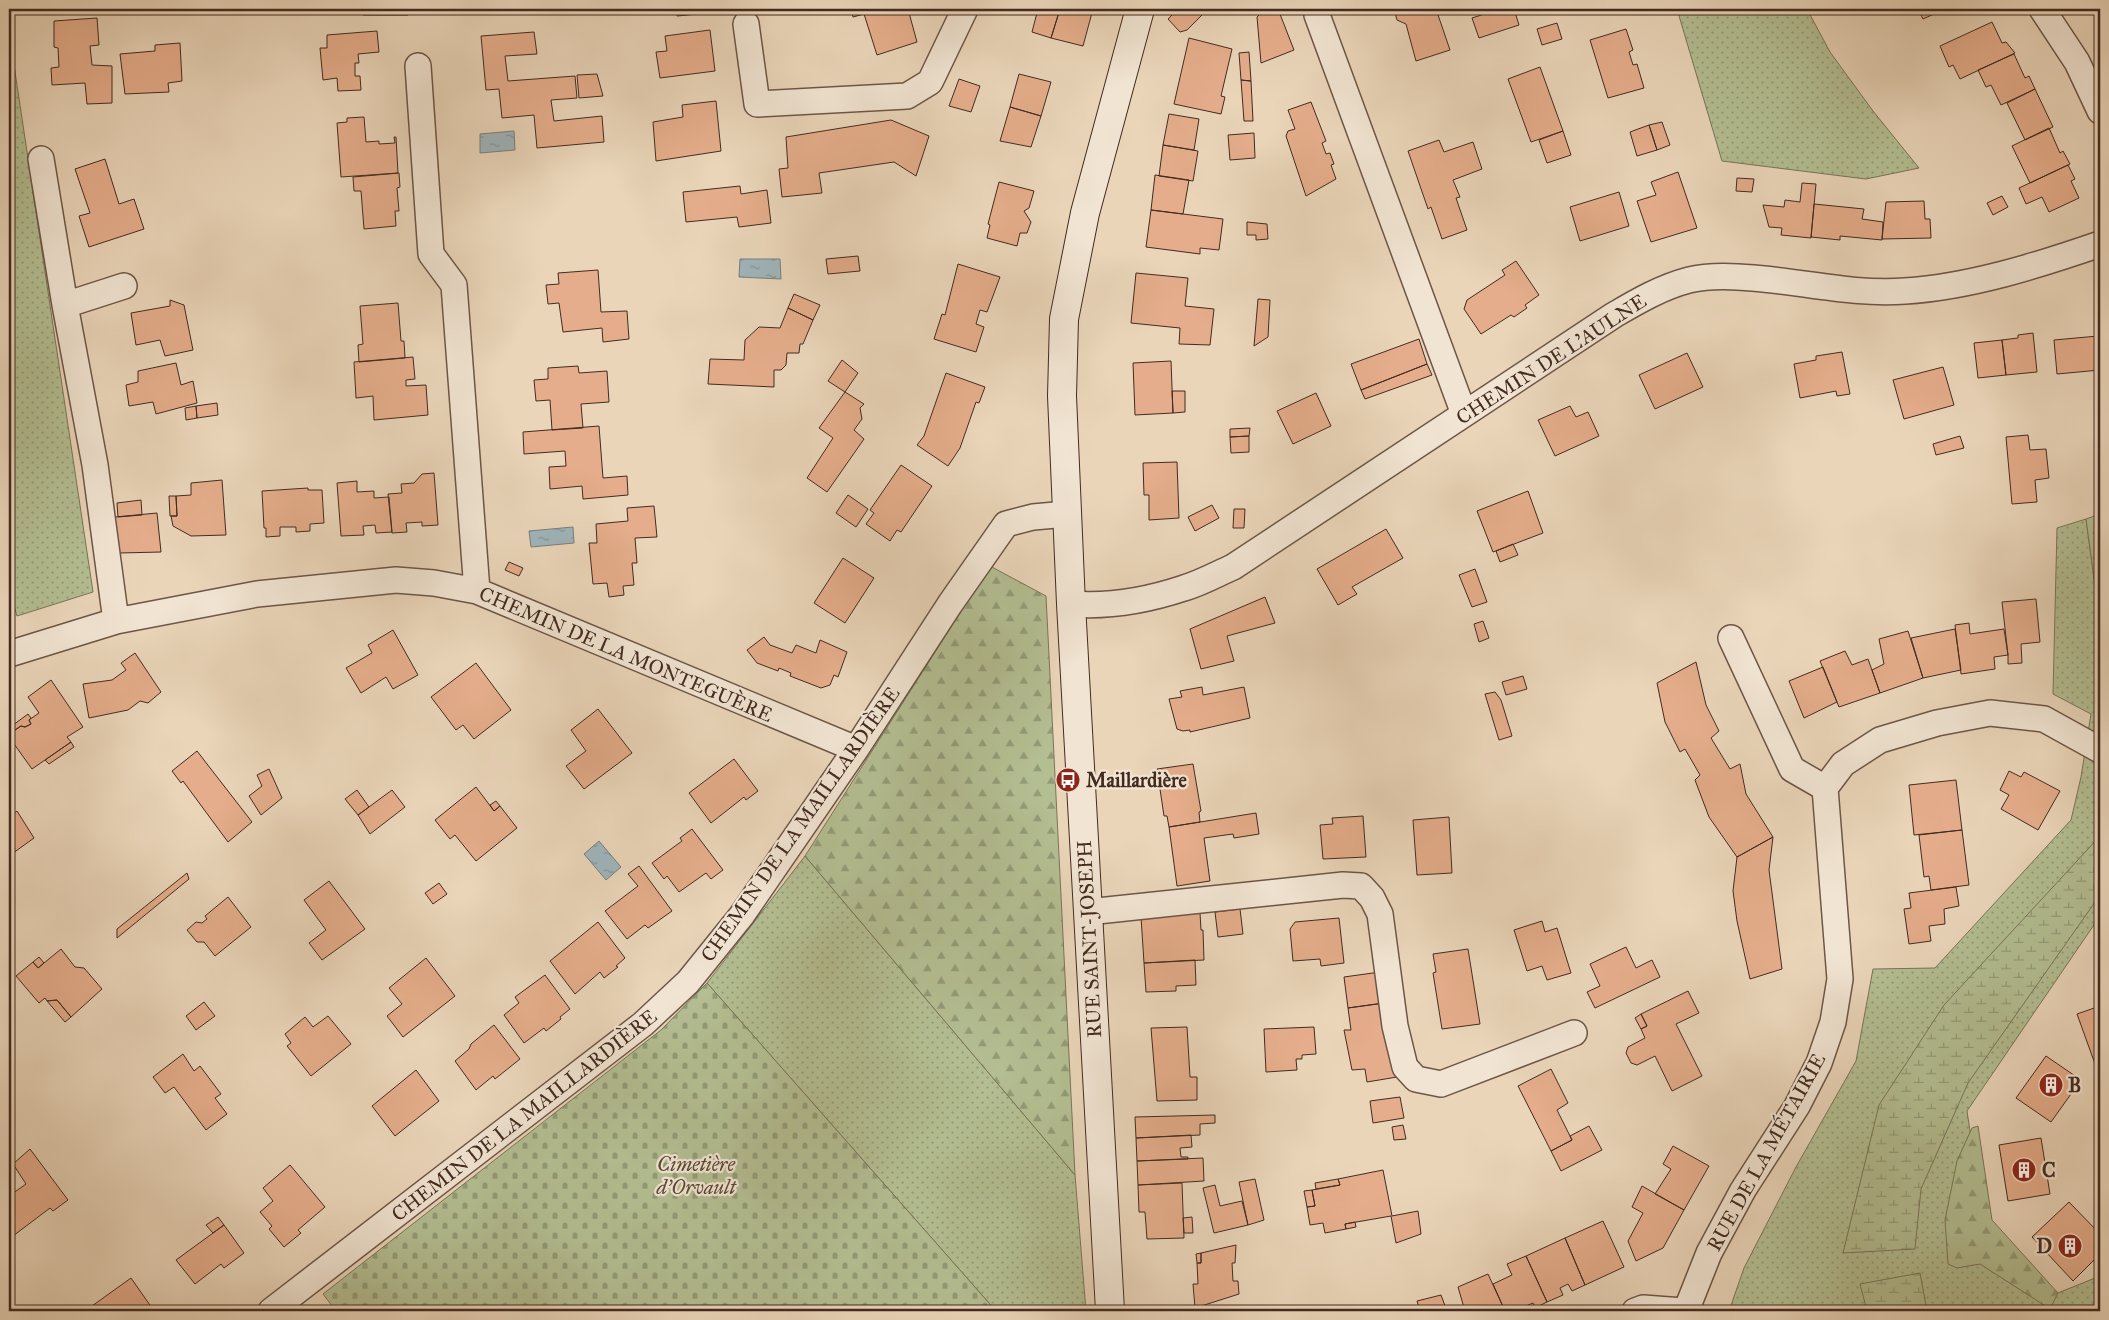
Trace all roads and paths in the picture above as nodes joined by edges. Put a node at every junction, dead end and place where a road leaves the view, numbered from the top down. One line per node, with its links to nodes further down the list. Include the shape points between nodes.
1 (965, 9): 5 (street, via 930,82 907,96 757,104)
2 (1140, 9): 13 (main road, RUE SAINT-JOSEPH, via 1085,213 1064,319 1062,396)
3 (2042, 9): 7 (street, via 2077,62)
4 (1317, 15): 12 (street)
5 (746, 24)
6 (418, 66): 14 (street, via 431,254 454,285)
7 (2100, 111)
8 (41, 159): 11 (street)
9 (2100, 244): 12 (street, CHEMIN DE L'AULNE, via 2038,265 1942,287 1905,291 1876,292 1731,276 1690,279 1654,292 1614,315)
10 (124, 286): 11 (street)
11 (65, 305): 16 (street, via 95,466)
12 (1464, 414): 15 (street, CHEMIN DE L'AULNE, via 1233,568 1184,588 1131,601 1092,606)
13 (1067, 514): 15 (main road, RUE SAINT-JOSEPH); 19 (street, CHEMIN DE LA MAILLARDIÈRE, via 1033,517 1006,524)
14 (477, 591): 16 (street, CHEMIN DE LA MONTEGUÈRE, via 396,580 257,594); 19 (street, CHEMIN DE LA MONTEGUÈRE)
15 (1071, 604): 22 (main road, RUE SAINT-JOSEPH)
16 (116, 621): 18 (street, CHEMIN DE LA MONTEGUÈRE)
17 (1731, 638): 21 (street, via 1792,769)
18 (9, 654)
19 (856, 749): 24 (street, CHEMIN DE LA MAILLARDIÈRE, via 742,915 688,982 643,1024)
20 (2100, 750): 21 (street, via 2044,720 1990,713 1937,722 1880,740 1843,764)
21 (1825, 788): 27 (street, RUE DE LA MÉTAIRIE, via 1840,979 1833,1022 1819,1063 1797,1106 1738,1198 1709,1253)
22 (1088, 912): 23 (street, via 1343,885 1361,886 1380,914 1395,1026 1405,1067 1416,1079 1441,1084); 25 (main road, RUE SAINT-JOSEPH)
23 (1574, 1034)
24 (283, 1308)
25 (1110, 1311)
26 (1635, 1311): 27 (street, via 1643,1308)
27 (1685, 1311)

